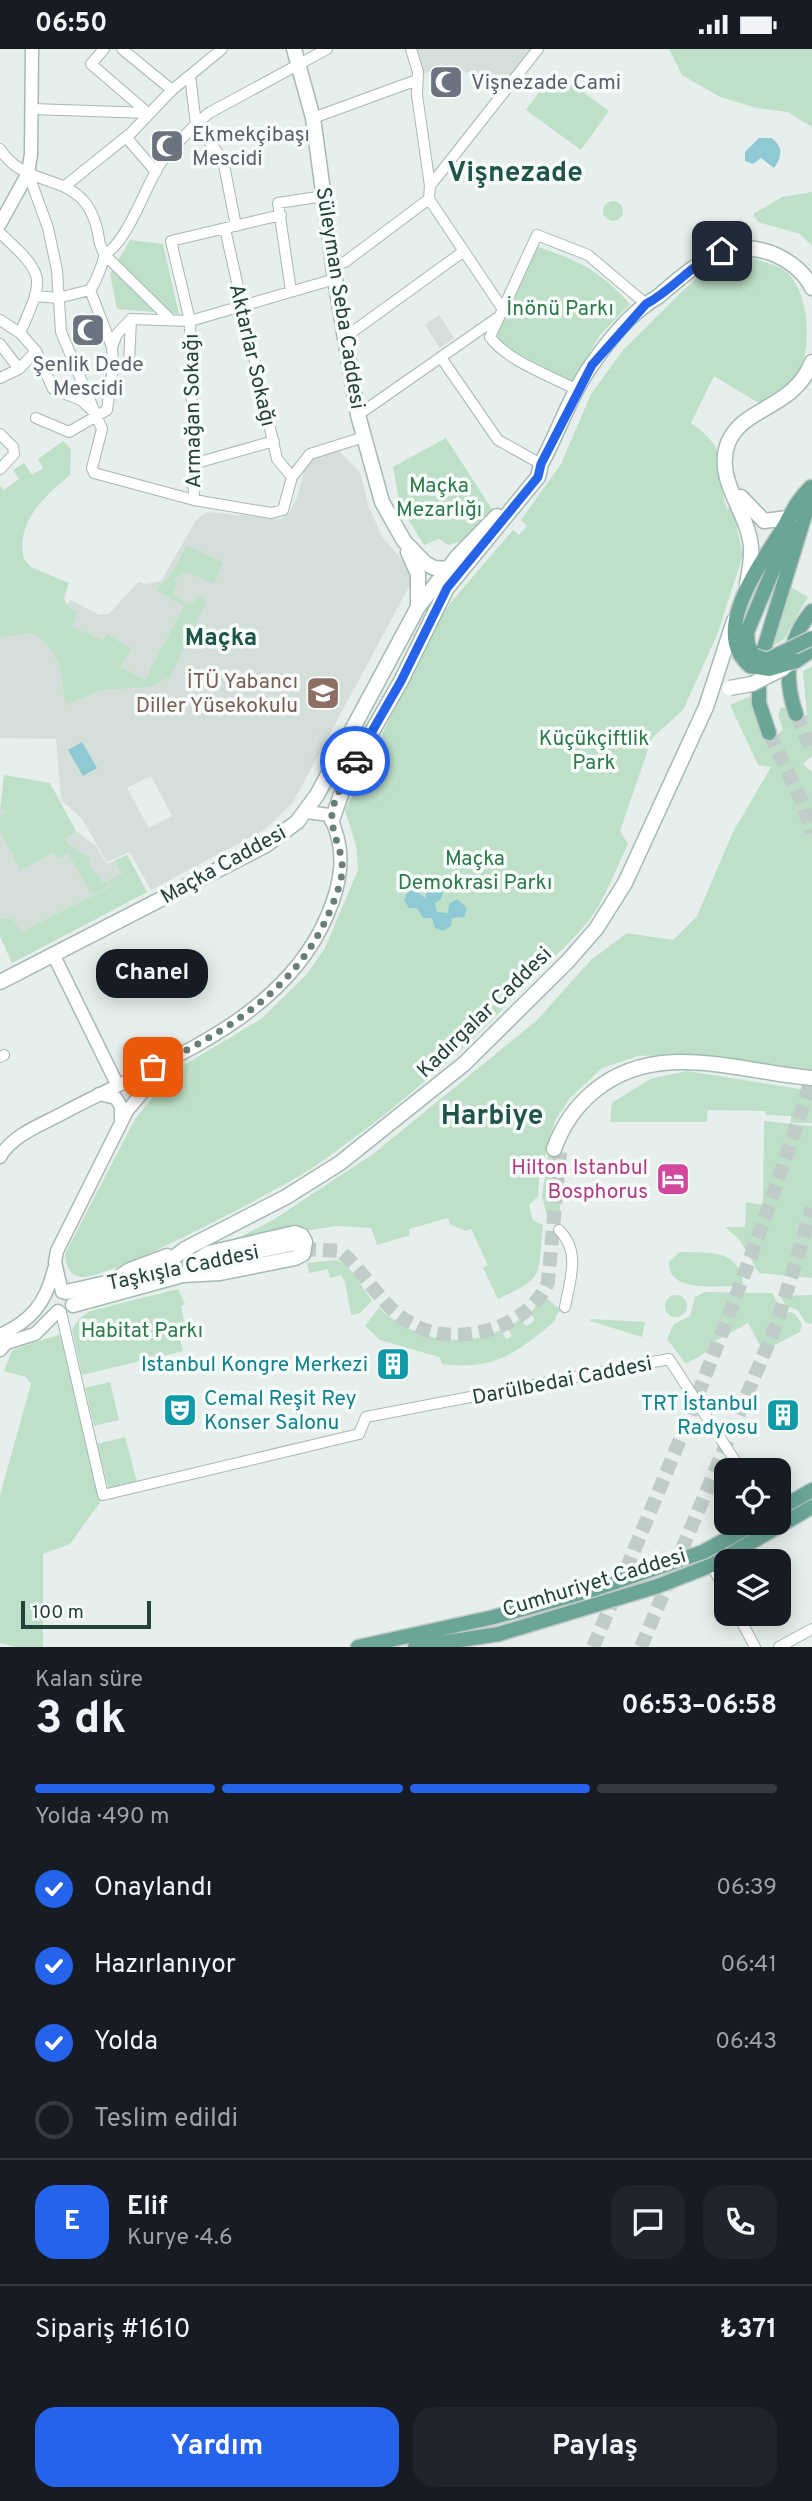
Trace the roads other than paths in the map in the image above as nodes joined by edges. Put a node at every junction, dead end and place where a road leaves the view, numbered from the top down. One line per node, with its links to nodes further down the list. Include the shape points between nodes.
1 (32, 49): 13 (street)
2 (104, 49): 14 (street, via 91,64)
3 (122, 49): 12 (street)
4 (222, 49): 10 (street)
5 (294, 49): 9 (main road, Süleyman Seba Caddesi)
6 (327, 49): 9 (street)
7 (411, 49): 11 (street)
8 (538, 49): 22 (street)
9 (299, 64): 15 (main road, Süleyman Seba Caddesi); 16 (street)
10 (190, 76): 12 (street); 16 (street)
11 (417, 80): 15 (street); 22 (street)
12 (172, 90): 14 (street)
13 (33, 110): 14 (street); 20 (street)
14 (148, 113): 17 (street)
15 (313, 118): 23 (main road, Süleyman Seba Caddesi)
16 (196, 124): 19 (street); 27 (street, via 223,160)
17 (126, 137): 19 (street); 21 (street)
18 (0, 149): 20 (street)
19 (156, 172): 31 (street, via 128,225)
20 (28, 173): 21 (street); 26 (street); 38 (street, via 48,229)
21 (65, 186): 31 (street, via 87,204)
22 (430, 186): 24 (street)
23 (324, 196): 25 (street, via 278,203); 32 (main road, Süleyman Seba Caddesi)
24 (429, 199): 30 (street); 32 (street)
25 (281, 215): 27 (street); 36 (street)
26 (0, 224)
27 (236, 226): 28 (street)
28 (225, 229): 40 (street, Aktarlar Sokağı); 45 (street, Armağan Sokağı, via 171,241)
29 (0, 233): 37 (street, via 35,269 39,279)
30 (464, 251): 41 (street); 47 (street)
31 (104, 254): 35 (street); 42 (street)
32 (334, 272): 36 (street); 47 (main road, Süleyman Seba Caddesi)
33 (812, 274): 39 (main road, via 776,245 753,240 729,242 688,259 652,292)
34 (812, 288): 39 (main road, via 799,269 781,257 743,247 707,257)
35 (90, 290): 38 (street); 49 (street)
36 (291, 291): 40 (street)
37 (36, 296): 38 (street); 46 (street)
38 (58, 297): 58 (street, via 61,331)
39 (646, 304): 41 (street, via 588,255 537,235); 57 (main road, via 604,348)
40 (242, 307): 45 (street); 63 (street, Aktarlar Sokağı)
41 (500, 313): 51 (street); 57 (street, via 490,337 497,347)
42 (169, 318): 43 (street); 45 (street)
43 (131, 319): 49 (street); 53 (street, via 129,363)
44 (0, 320): 46 (street)
45 (190, 321): 64 (street, Armağan Sokağı)
46 (20, 333): 50 (street)
47 (344, 338): 59 (main road, Süleyman Seba Caddesi)
48 (0, 344): 54 (street)
49 (112, 347): 53 (street)
50 (36, 351): 54 (street); 58 (street, via 54,389 81,400)
51 (442, 359): 59 (street); 65 (street, via 498,440)
52 (812, 362): 73 (main road, via 793,393 742,424 729,442 726,474)
53 (113, 366): 58 (street, via 107,410)
54 (19, 369): 56 (street)
55 (812, 376): 71 (main road, via 796,398 741,432 733,450 735,484 748,508)
56 (0, 378)
57 (577, 390): 65 (main road)
58 (97, 415): 60 (street, via 69,432); 69 (street, via 102,429 94,473)
59 (358, 415): 62 (main road, Süleyman Seba Caddesi)
60 (36, 418)
61 (0, 434): 66 (street, via 14,454)
62 (364, 437): 67 (street, via 310,454); 72 (main road, Süleyman Seba Caddesi, via 382,502)
63 (274, 441): 64 (street); 67 (street, Aktarlar Sokağı, via 278,460)
64 (193, 464): 69 (street, Armağan Sokağı)
65 (541, 464): 74 (main road, via 526,495); 75 (main road, Maçka Caddesi)
66 (0, 469)
67 (292, 477): 69 (street, via 283,510 271,513)
68 (809, 491): 70 (main road); 83 (main road, via 747,632); 88 (main road, via 759,665 761,715)
69 (194, 501)
70 (788, 518): 71 (main road); 76 (main road)
71 (764, 521): 73 (main road)
72 (404, 541): 75 (main road, Süleyman Seba Caddesi, via 428,566); 78 (main road, Süleyman Seba Caddesi, via 418,575)
73 (751, 544): 76 (main road)
74 (475, 554): 75 (main road); 90 (main road, via 433,612 401,681 349,772)
75 (446, 570): 78 (main road, Maçka Caddesi)
76 (747, 585): 79 (main road)
77 (812, 600): 85 (main road, via 788,640)
78 (418, 607): 89 (main road, Maçka Caddesi)
79 (740, 609): 83 (main road, via 735,639 739,654); 86 (main road, Kadırgalar Caddesi)
80 (812, 611): 85 (main road, via 794,639)
81 (812, 638): 83 (main road, bridge, via 767,660)
82 (812, 649): 84 (main road)
83 (752, 661): 84 (main road, bridge, via 769,670)
84 (796, 661): 86 (main road, bridge, via 752,684 719,693)
85 (789, 682): 87 (main road)
86 (706, 708): 102 (main road, Kadırgalar Caddesi, via 620,893 588,938 533,999 445,1081 340,1163 286,1197)
87 (796, 714)
88 (769, 733)
89 (311, 806): 90 (street); 91 (main road, Maçka Caddesi, via 266,845)
90 (330, 818): 93 (street, via 340,846 342,873 321,931 303,962 268,998)
91 (53, 954): 92 (main road, Maçka Caddesi); 95 (street)
92 (0, 982)
93 (170, 1059): 95 (street); 97 (street)
94 (812, 1078): 98 (main road, via 695,1061 653,1064 589,1105)
95 (117, 1084): 96 (street)
96 (99, 1094): 97 (street, via 116,1098); 99 (street, via 21,1136)
97 (121, 1124): 103 (street)
98 (557, 1150)
99 (0, 1157)
100 (559, 1230): 108 (street, via 567,1238 572,1256)
101 (302, 1246): 104 (main road, Taşkışla Caddesi)
102 (185, 1249): 105 (main road, Kadırgalar Caddesi); 106 (main road, Kadırgalar Caddesi, via 130,1270)
103 (55, 1262): 107 (street); 109 (street, via 44,1301)
104 (187, 1270): 104 (main road, via 236,1271 295,1258 303,1254 305,1242 295,1233 209,1253); 105 (main road, Taşkışla Caddesi); 106 (main road, Taşkışla Caddesi)
105 (152, 1273): 106 (main road, Taşkışla Caddesi)
106 (115, 1286): 107 (main road, Taşkışla Caddesi)
107 (64, 1302): 109 (street, via 35,1333); 110 (street, Darülbedai Caddesi, via 103,1495 359,1434 366,1417 669,1359)
108 (565, 1307)
109 (1, 1343)
110 (733, 1458)
111 (812, 1490): 112 (main road)
112 (791, 1502)
113 (812, 1507): 114 (main road, Cumhuriyet Caddesi)
114 (791, 1518)
115 (734, 1535): 122 (main road, Cumhuriyet Caddesi, via 696,1555 595,1589)
116 (760, 1535): 117 (main road, Cumhuriyet Caddesi)
117 (712, 1565): 118 (street); 121 (main road, Cumhuriyet Caddesi)
118 (714, 1569)
119 (744, 1626): 124 (street)
120 (812, 1629): 125 (street)
121 (500, 1640): 123 (main road, Cumhuriyet Caddesi)
122 (357, 1646)
123 (415, 1647)
124 (755, 1647)
125 (779, 1647)

